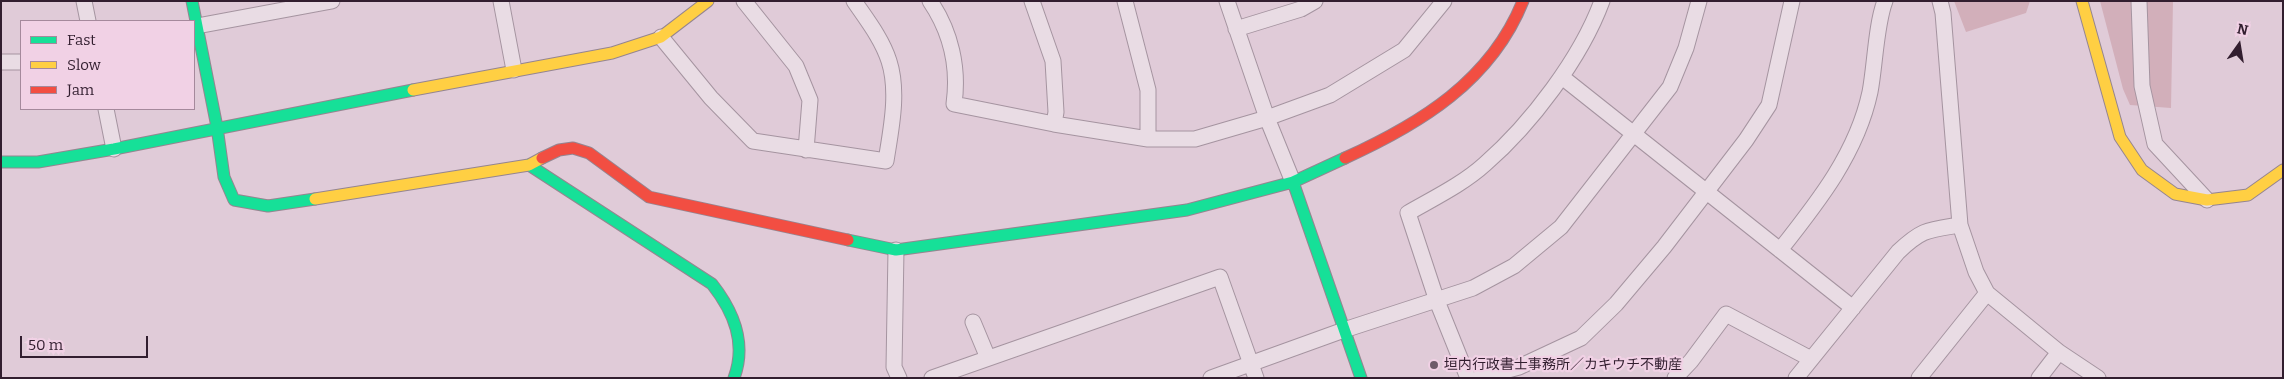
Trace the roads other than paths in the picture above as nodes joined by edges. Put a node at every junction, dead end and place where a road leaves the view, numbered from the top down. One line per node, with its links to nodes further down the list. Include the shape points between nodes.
1 (84, 1): 23 (street)
2 (192, 1): 24 (street)
3 (332, 1): 22 (street)
4 (501, 1): 29 (street)
5 (708, 1): 26 (street)
6 (744, 1): 38 (street, via 796,66 810,100)
7 (854, 1): 38 (street, via 875,31 889,60 894,82 886,161)
8 (930, 1): 33 (street, via 950,40 957,84 954,104)
9 (1032, 1): 33 (street, via 1054,61)
10 (1125, 1): 36 (street, via 1148,90)
11 (1227, 1): 25 (street)
12 (1315, 1): 25 (street, via 1301,9)
13 (1444, 1): 32 (street, via 1404,50 1330,95)
14 (1523, 1): 42 (street, via 1490,57 1465,85 1434,111 1387,139)
15 (1602, 1): 30 (street, via 1585,42)
16 (1699, 1): 35 (street, via 1686,48 1670,87)
17 (1792, 1): 43 (street, via 1768,105)
18 (1885, 1): 47 (street, via 1870,93 1860,124 1845,159 1818,202)
19 (1940, 1): 45 (street)
20 (2082, 1): 44 (street, via 2120,137 2142,170 2174,194)
21 (2138, 1): 44 (street, via 2142,86 2155,144)
22 (300, 4): 24 (street)
23 (88, 20)
24 (197, 26): 34 (street)
25 (1236, 29): 32 (street)
26 (661, 37): 29 (street, via 612,53); 38 (street, via 711,98 753,140)
27 (1, 62): 28 (street)
28 (20, 62)
29 (514, 70): 34 (street)
30 (1562, 77): 35 (street); 49 (street, via 1515,135 1484,165 1408,213)
31 (106, 110): 37 (street)
32 (1267, 118): 36 (street, via 1195,139); 42 (street)
33 (1054, 124): 36 (street)
34 (217, 127): 37 (street); 40 (street, via 224,177 234,200 268,206)
35 (1634, 134): 43 (street); 49 (street, via 1561,227 1514,266 1473,288)
36 (1148, 139)
37 (114, 149): 39 (street, via 38,162)
38 (806, 150)
39 (1, 162)
40 (529, 165): 46 (street, via 559,150 572,148 589,153 649,196); 57 (street, via 712,284 735,321 740,349)
41 (2283, 170): 44 (street, via 2248,195)
42 (1293, 182): 46 (street, via 1187,210); 52 (street)
43 (1707, 192): 47 (street); 63 (street, via 1616,304 1581,338 1519,368)
44 (2207, 200)
45 (1960, 225): 48 (street); 50 (street, via 1924,231 1911,240)
46 (896, 250): 58 (street, via 894,367)
47 (1780, 250): 50 (street)
48 (1987, 293): 53 (street); 66 (street)
49 (1437, 301): 52 (street); 62 (street)
50 (1853, 308): 55 (street)
51 (973, 322): 54 (street)
52 (1344, 330): 56 (street); 61 (street)
53 (2059, 352): 67 (street); 68 (street)
54 (988, 358): 56 (street, via 1220,277); 59 (street)
55 (1811, 359): 64 (street, via 1726,314); 65 (street)
56 (1254, 371): 60 (street)
57 (734, 378)
58 (899, 378)
59 (932, 378)
60 (1211, 378)
61 (1361, 378)
62 (1468, 378)
63 (1479, 378)
64 (1675, 378)
65 (1796, 378)
66 (1919, 378)
67 (2038, 378)
68 (2098, 378)

